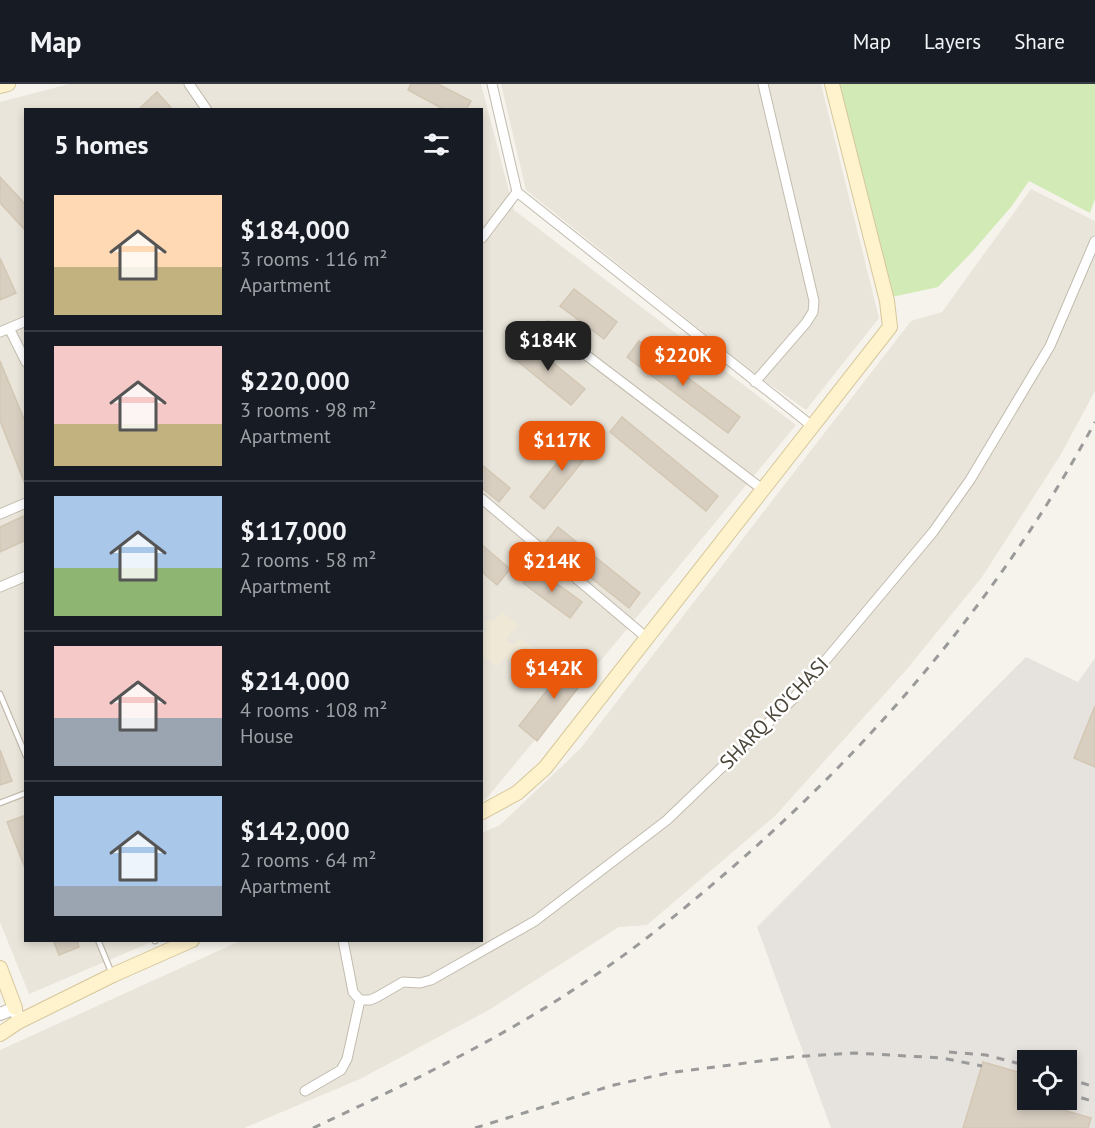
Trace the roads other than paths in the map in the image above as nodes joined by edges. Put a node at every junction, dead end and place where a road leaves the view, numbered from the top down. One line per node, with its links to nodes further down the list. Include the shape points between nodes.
1 (8, 84): 6 (main road)
2 (189, 84): 7 (street)
3 (492, 84): 8 (street)
4 (763, 84): 15 (street, via 814,301 806,323)
5 (832, 84): 16 (main road, via 887,300 890,327)
6 (0, 86)
7 (206, 108)
8 (517, 192): 9 (street); 15 (street)
9 (483, 237)
10 (1095, 241): 34 (street, SHARQ KO'CHASI, via 1050,346 970,480 933,532 794,698 667,820 535,921 431,980 399,984 377,998)
11 (24, 322): 13 (street)
12 (548, 326): 17 (street)
13 (5, 330): 14 (street)
14 (24, 359)
15 (755, 382): 16 (street)
16 (812, 426): 17 (main road)
17 (762, 489): 23 (main road)
18 (483, 500): 23 (street)
19 (24, 504): 20 (street)
20 (0, 514)
21 (24, 577): 22 (street)
22 (0, 587)
23 (647, 638): 28 (main road, via 545,768 517,794)
24 (0, 694): 25 (lane)
25 (24, 751)
26 (24, 794): 27 (lane)
27 (0, 803)
28 (483, 811)
29 (99, 942): 33 (lane)
30 (187, 942): 33 (main road)
31 (343, 942): 34 (street, via 353,992)
32 (0, 968): 35 (main road)
33 (112, 975): 37 (main road)
34 (360, 1000): 39 (street, via 341,1070)
35 (15, 1008): 36 (street); 37 (street)
36 (0, 1014)
37 (18, 1022): 38 (main road)
38 (0, 1034)
39 (305, 1091)

